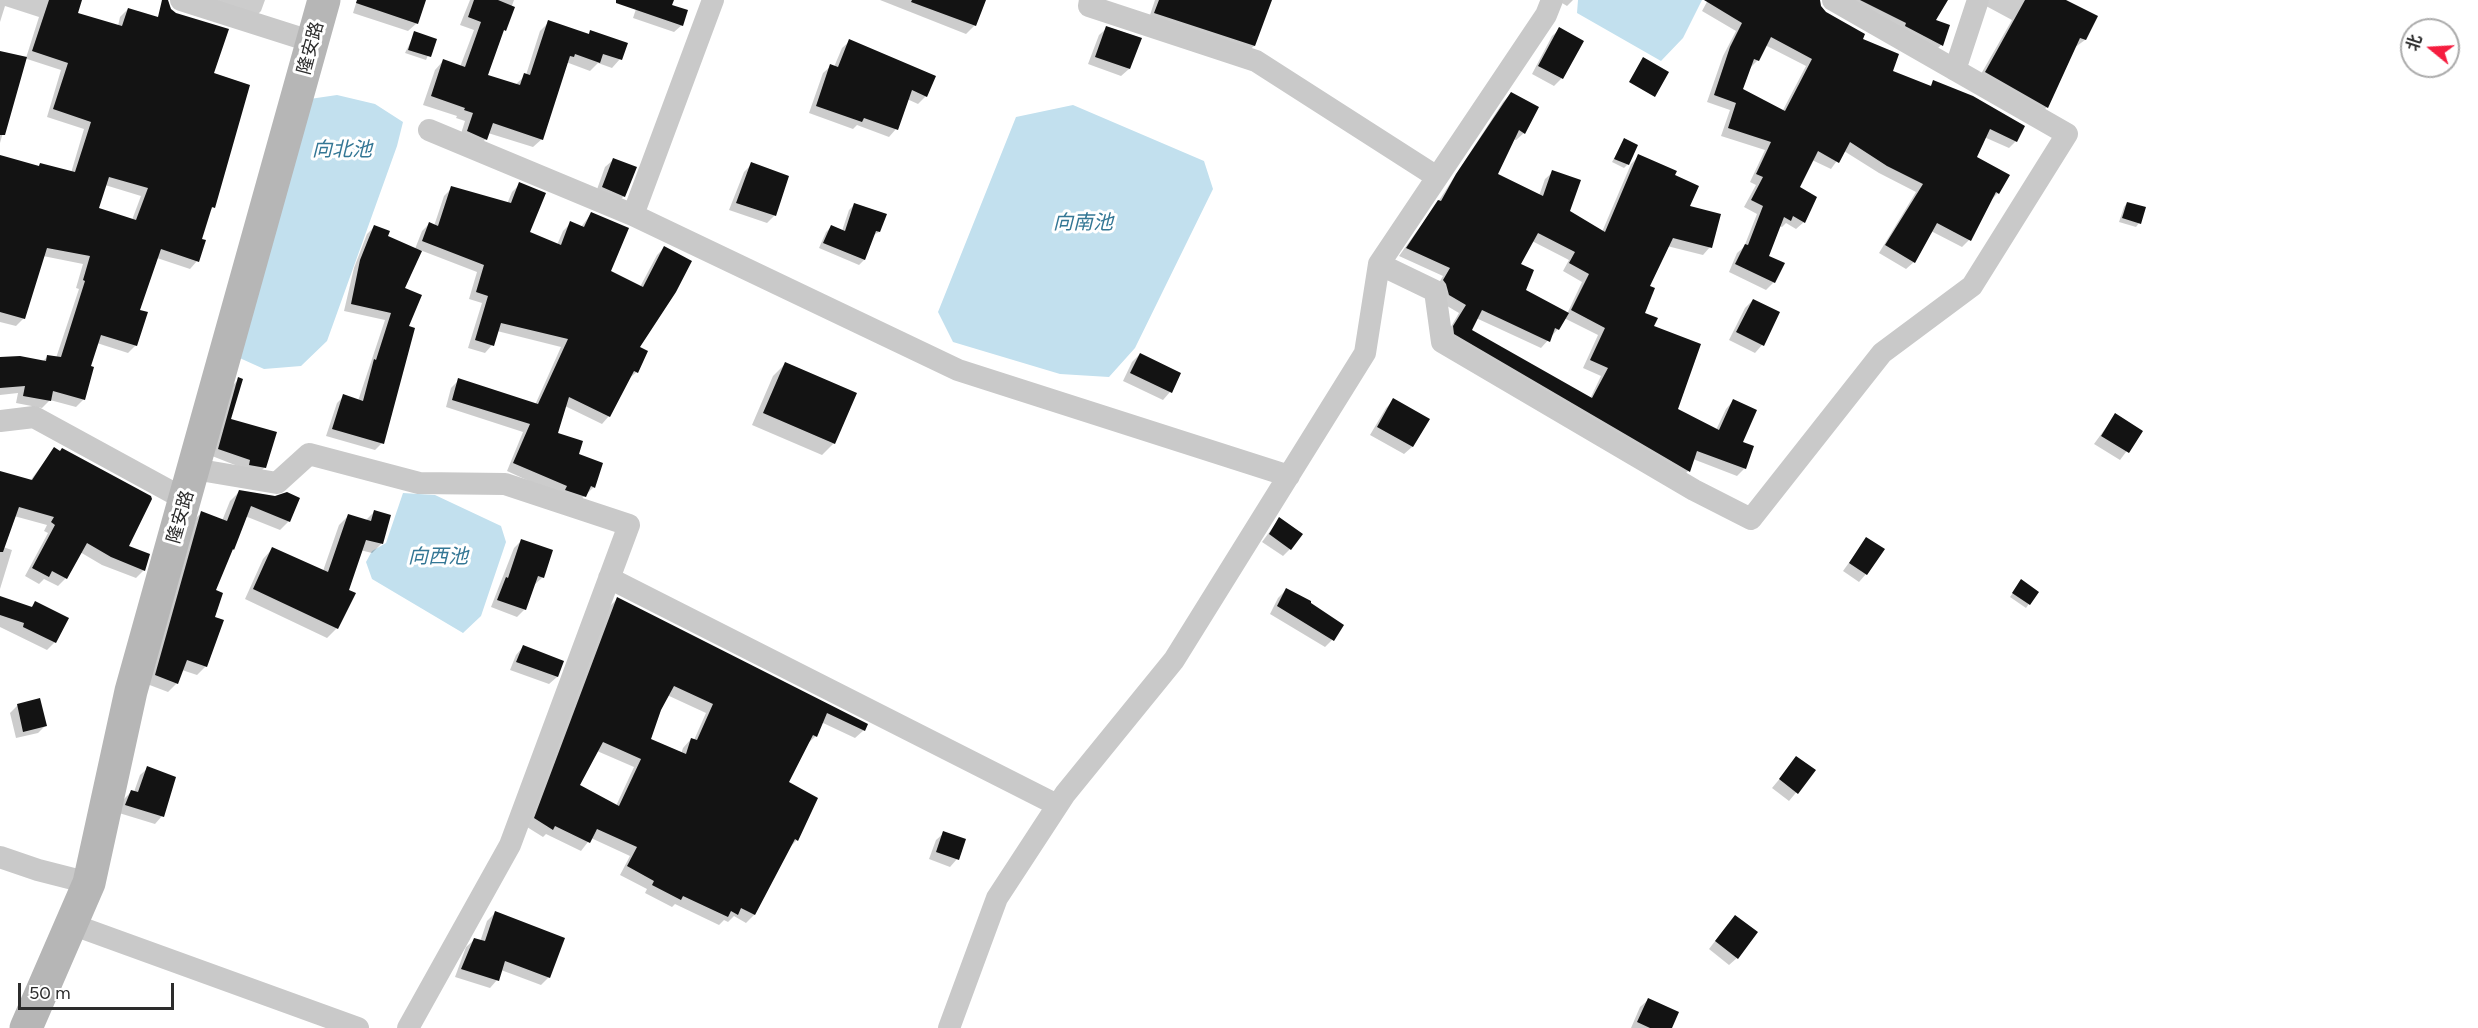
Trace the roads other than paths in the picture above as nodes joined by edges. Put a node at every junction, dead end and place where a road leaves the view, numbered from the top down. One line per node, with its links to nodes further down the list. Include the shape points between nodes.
1 (181, 0): 8 (street)
2 (324, 0): 8 (street, 隆安路)
3 (713, 0): 12 (street)
4 (1090, 0): 11 (street, via 1089,6 1256,61)
5 (1552, 0): 11 (street, via 1546,15)
6 (1833, 0): 9 (street)
7 (1978, 0): 9 (street)
8 (313, 42): 16 (street, 隆安路)
9 (1955, 70): 13 (street, via 2067,134 1972,286 1882,353 1751,519 1694,490 1442,342 1435,291)
10 (429, 130): 12 (street)
11 (1437, 177): 13 (street)
12 (633, 215): 15 (street, via 958,370)
13 (1379, 264): 15 (street, via 1365,353)
14 (0, 421): 16 (street, via 34,417)
15 (1289, 476): 18 (street, via 1174,660)
16 (190, 484): 17 (street, via 278,483 309,454 419,483 505,484 629,525); 20 (street, 隆安路, via 131,691)
17 (609, 578): 18 (street); 24 (street, via 510,845)
18 (1057, 805): 25 (street, via 997,898)
19 (0, 856): 20 (street)
20 (88, 884): 21 (street, 隆安路)
21 (71, 924): 22 (street, 隆安路); 23 (street)
22 (26, 1028)
23 (358, 1028)
24 (408, 1028)
25 (949, 1028)

